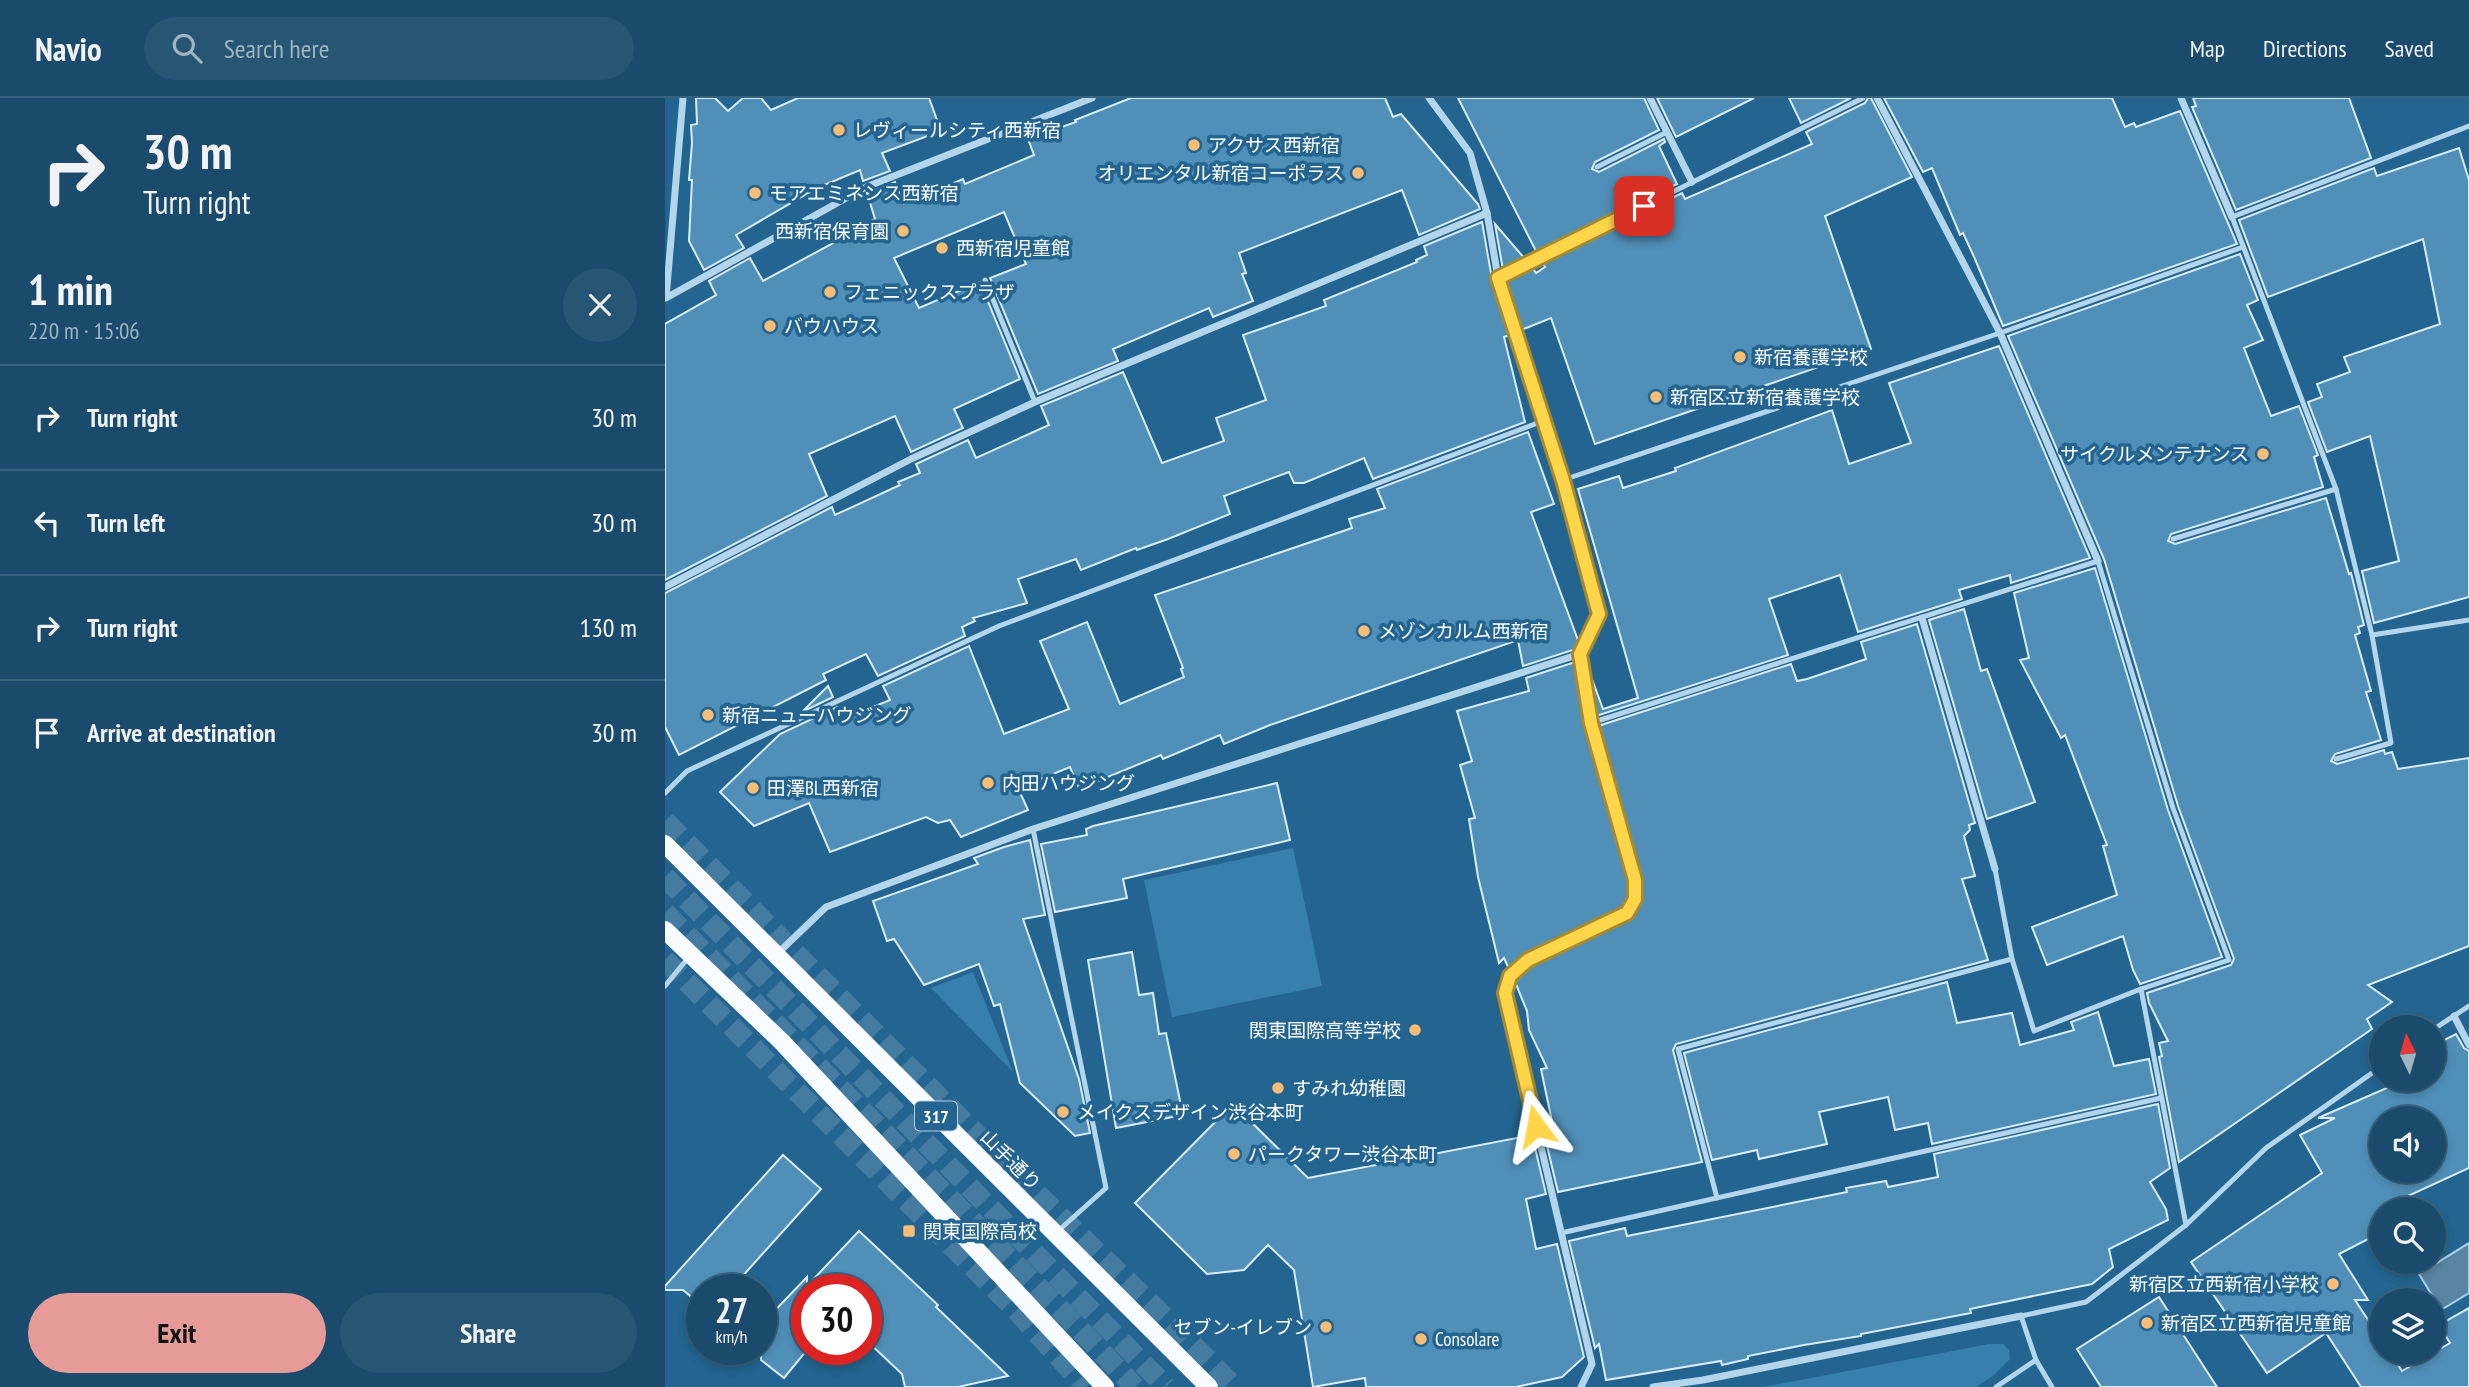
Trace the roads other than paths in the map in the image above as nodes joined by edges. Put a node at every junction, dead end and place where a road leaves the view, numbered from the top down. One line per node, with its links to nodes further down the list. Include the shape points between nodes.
1 (683, 98): 17 (street)
2 (1091, 98): 17 (street, via 866,187)
3 (1429, 98): 12 (street, via 1470,153)
4 (1650, 98): 9 (street)
5 (1863, 98): 11 (lane)
6 (1877, 98): 18 (street)
7 (2181, 98): 13 (street)
8 (2469, 127): 13 (lane)
9 (1667, 132): 10 (lane); 11 (street)
10 (1597, 167)
11 (1692, 182): 15 (lane)
12 (1487, 213): 15 (street); 19 (street)
13 (2232, 217): 14 (lane)
14 (2243, 247): 18 (lane); 22 (lane)
15 (1498, 278): 20 (street)
16 (985, 280): 19 (lane)
17 (665, 298)
18 (2000, 333): 21 (lane); 24 (street)
19 (1035, 402): 25 (street, via 911,459)
20 (1543, 421): 21 (street); 32 (lane, via 999,626 687,771)
21 (1563, 480): 29 (street, via 1599,614)
22 (2336, 489): 23 (lane); 28 (lane)
23 (2173, 540)
24 (2098, 561): 26 (lane); 41 (lane, via 2173,808 2229,960)
25 (665, 587)
26 (1922, 618): 30 (lane); 35 (street)
27 (2469, 620): 28 (lane)
28 (2372, 635): 31 (lane, via 2391,743)
29 (1580, 654): 30 (street); 33 (street)
30 (1591, 723): 51 (street, via 1635,880 1635,899 1627,913 1528,960 1510,976 1505,993)
31 (2336, 759)
32 (665, 793)
33 (1033, 829): 37 (street, via 826,907); 50 (lane, via 1106,1188)
34 (665, 844): 37 (main road, 山手通り / 317)
35 (1995, 869): 39 (lane)
36 (665, 930): 38 (main road)
37 (776, 955): 50 (main road, 山手通り / 317)
38 (690, 956): 40 (lane); 55 (main road, via 782,1042)
39 (2012, 959): 41 (lane, via 2034,1031); 48 (lane, via 1678,1049)
40 (665, 986)
41 (2141, 989): 47 (lane)
42 (2469, 1006): 43 (lane)
43 (2454, 1016): 44 (lane); 45 (street)
44 (2447, 1021)
45 (2469, 1045)
46 (2369, 1075): 49 (lane, via 2266,1148)
47 (2161, 1098): 48 (lane); 49 (lane)
48 (1717, 1198): 51 (lane)
49 (2186, 1224): 52 (lane, via 2086,1302)
50 (1056, 1233): 56 (main road, 山手通り / 317)
51 (1561, 1233): 57 (street, via 1592,1364)
52 (2021, 1316): 53 (lane); 54 (street)
53 (2036, 1360): 59 (lane); 60 (lane)
54 (1705, 1384): 58 (street)
55 (1105, 1387)
56 (1209, 1387)
57 (1581, 1387)
58 (1653, 1387)
59 (1996, 1387)
60 (2052, 1387)

